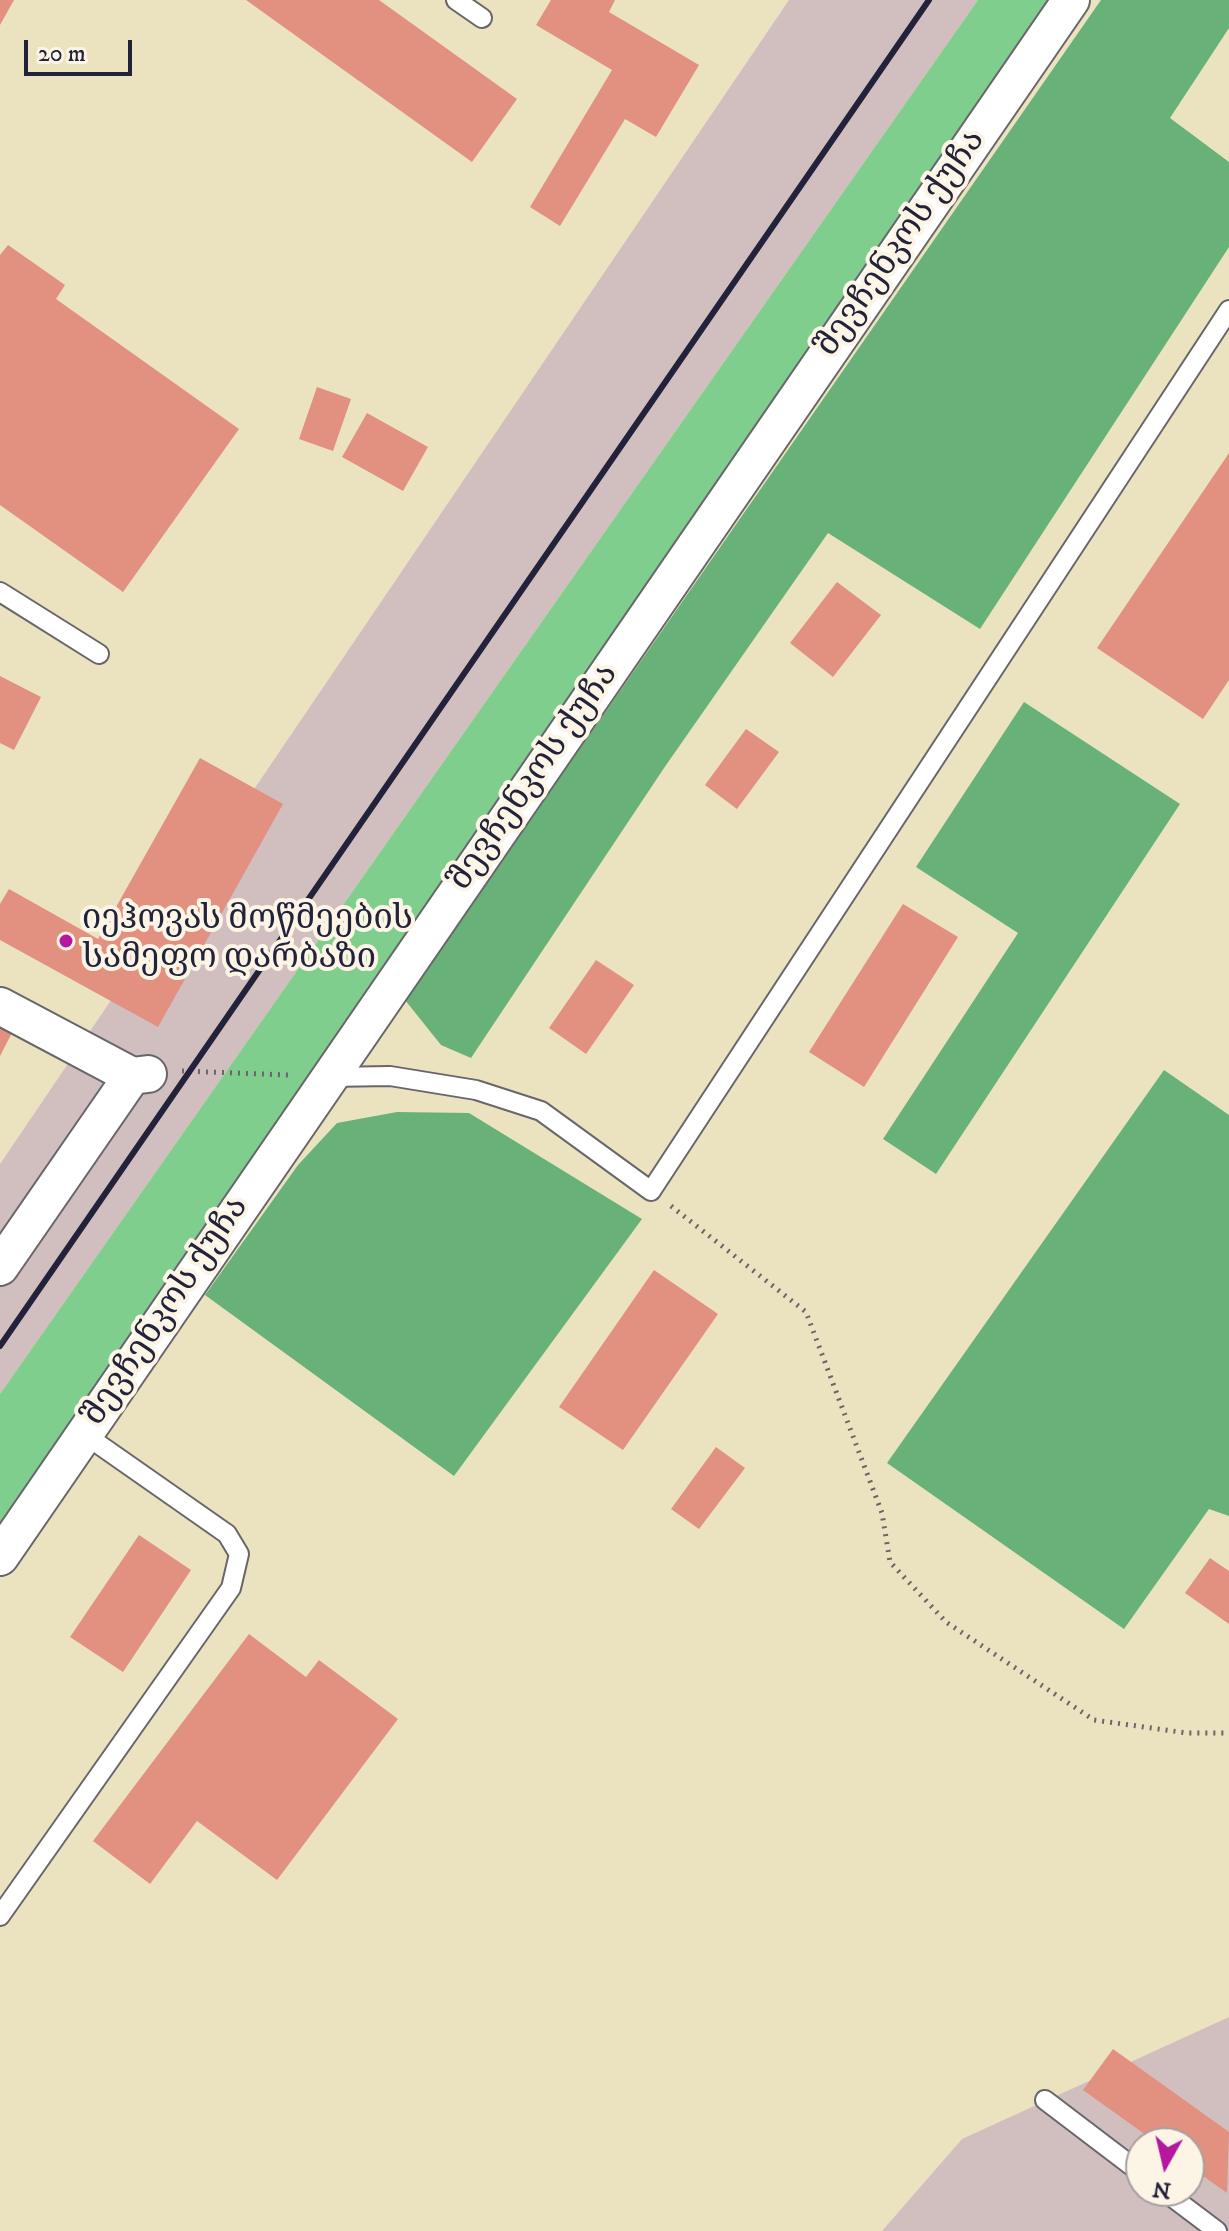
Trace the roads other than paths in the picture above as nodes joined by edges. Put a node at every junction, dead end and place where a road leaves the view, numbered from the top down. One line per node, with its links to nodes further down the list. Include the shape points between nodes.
1 (456, 0): 3 (lane)
2 (1071, 0): 8 (street, შევჩენკოს ქუჩა)
3 (482, 18)
4 (1229, 310): 8 (lane, via 651,1191 541,1111 476,1090 390,1076)
5 (0, 592): 6 (lane)
6 (99, 654)
7 (0, 1006): 9 (street, via 140,1075)
8 (328, 1077): 10 (street, შევჩენკოს ქუჩა)
9 (0, 1267)
10 (84, 1434): 11 (street, შევჩენკოს ქუჩა); 12 (lane, via 227,1534 239,1554 231,1588)
11 (0, 1557)
12 (0, 1916)
13 (1045, 2100): 14 (lane)
14 (1125, 2161)
15 (1185, 2207): 16 (lane)
16 (1217, 2231)

